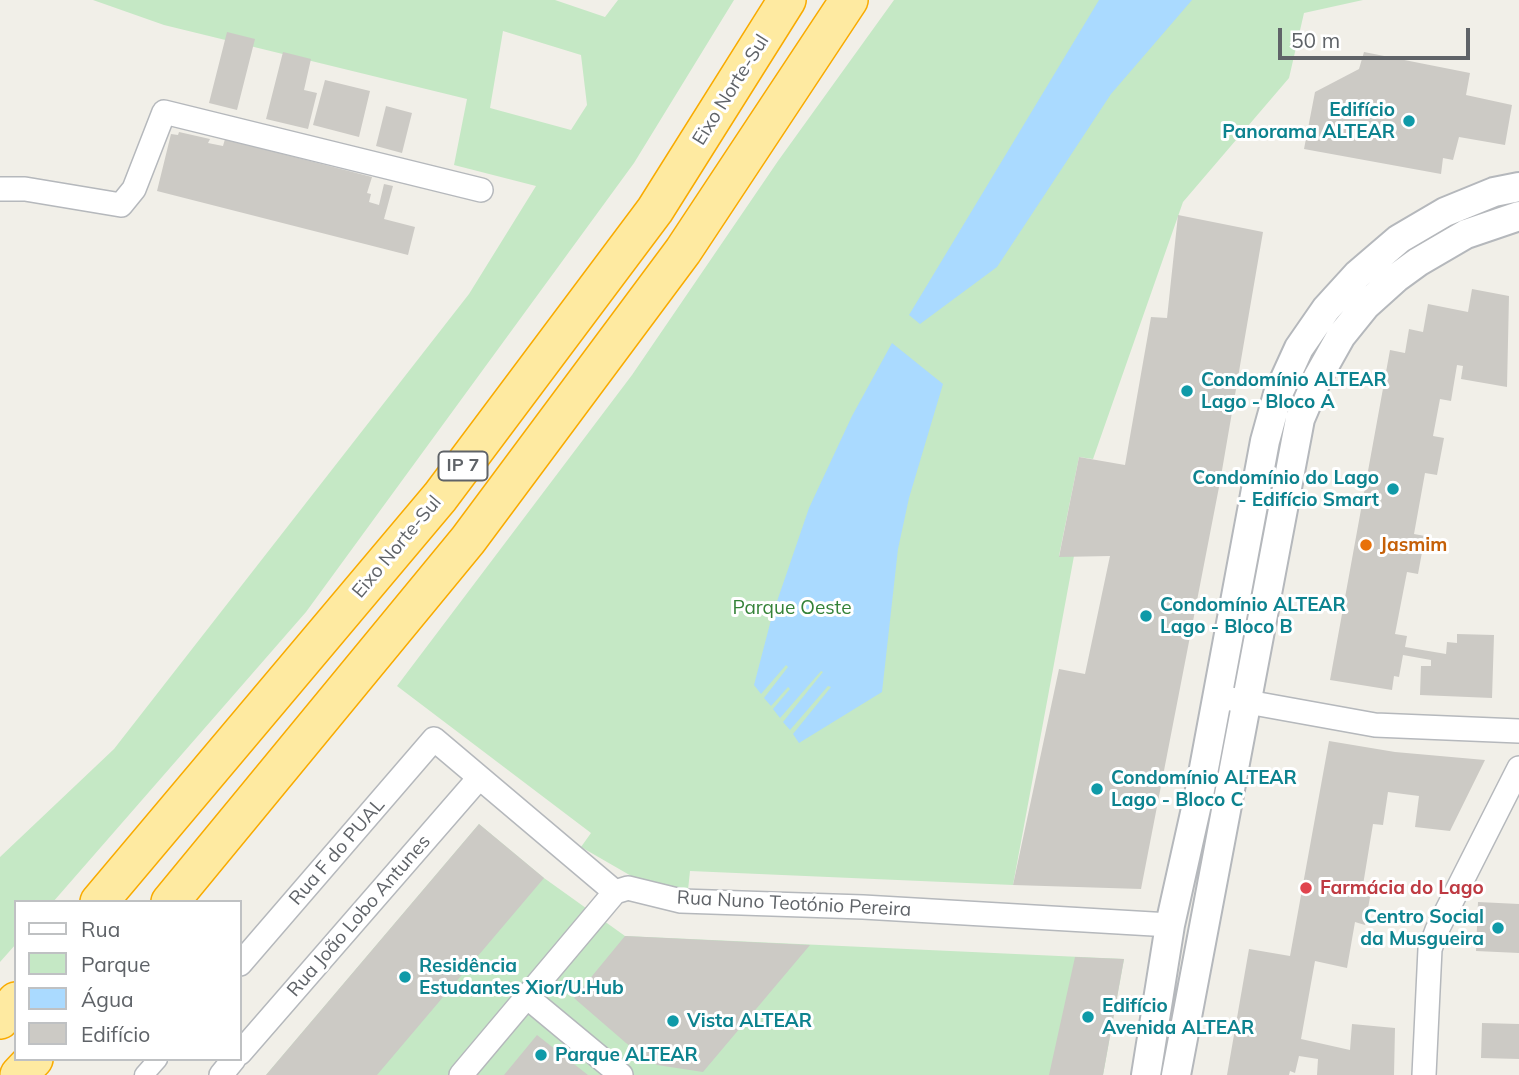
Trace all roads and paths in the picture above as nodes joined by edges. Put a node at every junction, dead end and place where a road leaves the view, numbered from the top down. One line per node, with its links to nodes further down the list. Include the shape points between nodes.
1 (787, 0): 13 (highway, Eixo Norte-Sul / IP 7, via 655,210 440,496)
2 (849, 0): 14 (highway, IP 7, via 683,251 476,529)
3 (1519, 187): 7 (street, via 1445,212 1399,239 1357,275 1299,348 1265,441)
4 (0, 188): 5 (street, via 121,205 134,189 164,112)
5 (481, 190)
6 (1519, 216): 8 (street, via 1466,234 1418,262 1366,305 1341,336 1318,377 1298,430)
7 (1218, 697): 8 (street); 15 (street)
8 (1246, 701): 9 (street, via 1375,725); 26 (street)
9 (1519, 731)
10 (1519, 768): 27 (street, via 1430,949)
11 (479, 778): 12 (street); 16 (street, Rua F do PUAL, via 434,739); 20 (street, Rua João Lobo Antunes)
12 (615, 892): 15 (street, Rua Nuno Teotónio Pereira, via 628,888 681,901); 17 (street)
13 (101, 900)
14 (172, 900)
15 (1170, 925): 25 (street)
16 (242, 962)
17 (527, 997): 23 (street); 24 (street)
18 (14, 1003): 19 (highway)
19 (0, 1020)
20 (242, 1050)
21 (156, 1061): 22 (street)
22 (144, 1075)
23 (461, 1075)
24 (621, 1075)
25 (1146, 1075)
26 (1176, 1075)
27 (1424, 1075)

